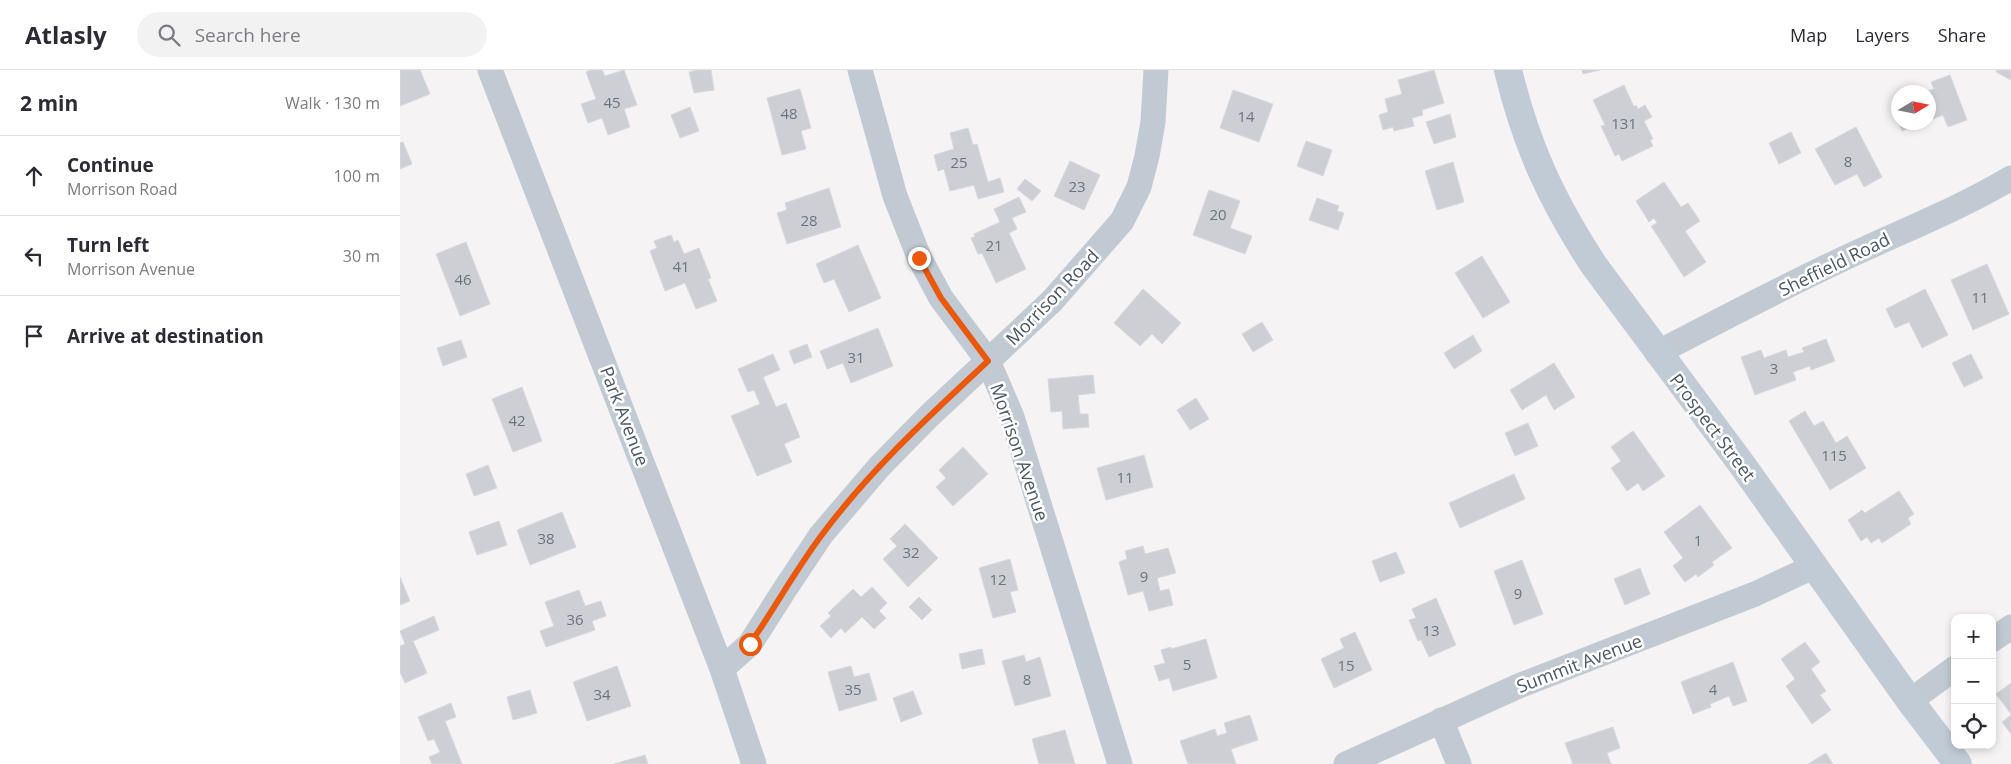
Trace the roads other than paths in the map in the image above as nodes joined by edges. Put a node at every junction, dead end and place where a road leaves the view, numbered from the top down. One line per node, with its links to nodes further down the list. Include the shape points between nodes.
1 (490, 70): 11 (street, Park Avenue)
2 (860, 70): 7 (street, Morrison Avenue, via 895,196 919,258 941,298)
3 (1156, 70): 7 (street, Morrison Road, via 1147,156 1139,187 1122,221 1052,301)
4 (1508, 70): 6 (main road, Prospect Street, via 1526,133 1554,199 1592,264)
5 (2011, 178): 6 (street, Sheffield Road, via 1978,197 1726,316)
6 (1657, 353): 8 (main road, Prospect Street)
7 (988, 361): 11 (street, Morrison Road, via 879,467 852,498 805,558 750,644); 16 (street, Morrison Avenue, via 1012,418)
8 (1815, 566): 13 (main road, Prospect Street); 14 (street, Summit Avenue, via 1755,594)
9 (2011, 627): 10 (street)
10 (1996, 637)
11 (722, 669): 15 (street, Park Avenue)
12 (1951, 671): 13 (street)
13 (1910, 701): 19 (main road, Prospect Street)
14 (1441, 720): 17 (street, Summit Avenue); 18 (street)
15 (754, 764)
16 (1120, 764)
17 (1346, 764)
18 (1459, 764)
19 (1958, 764)

